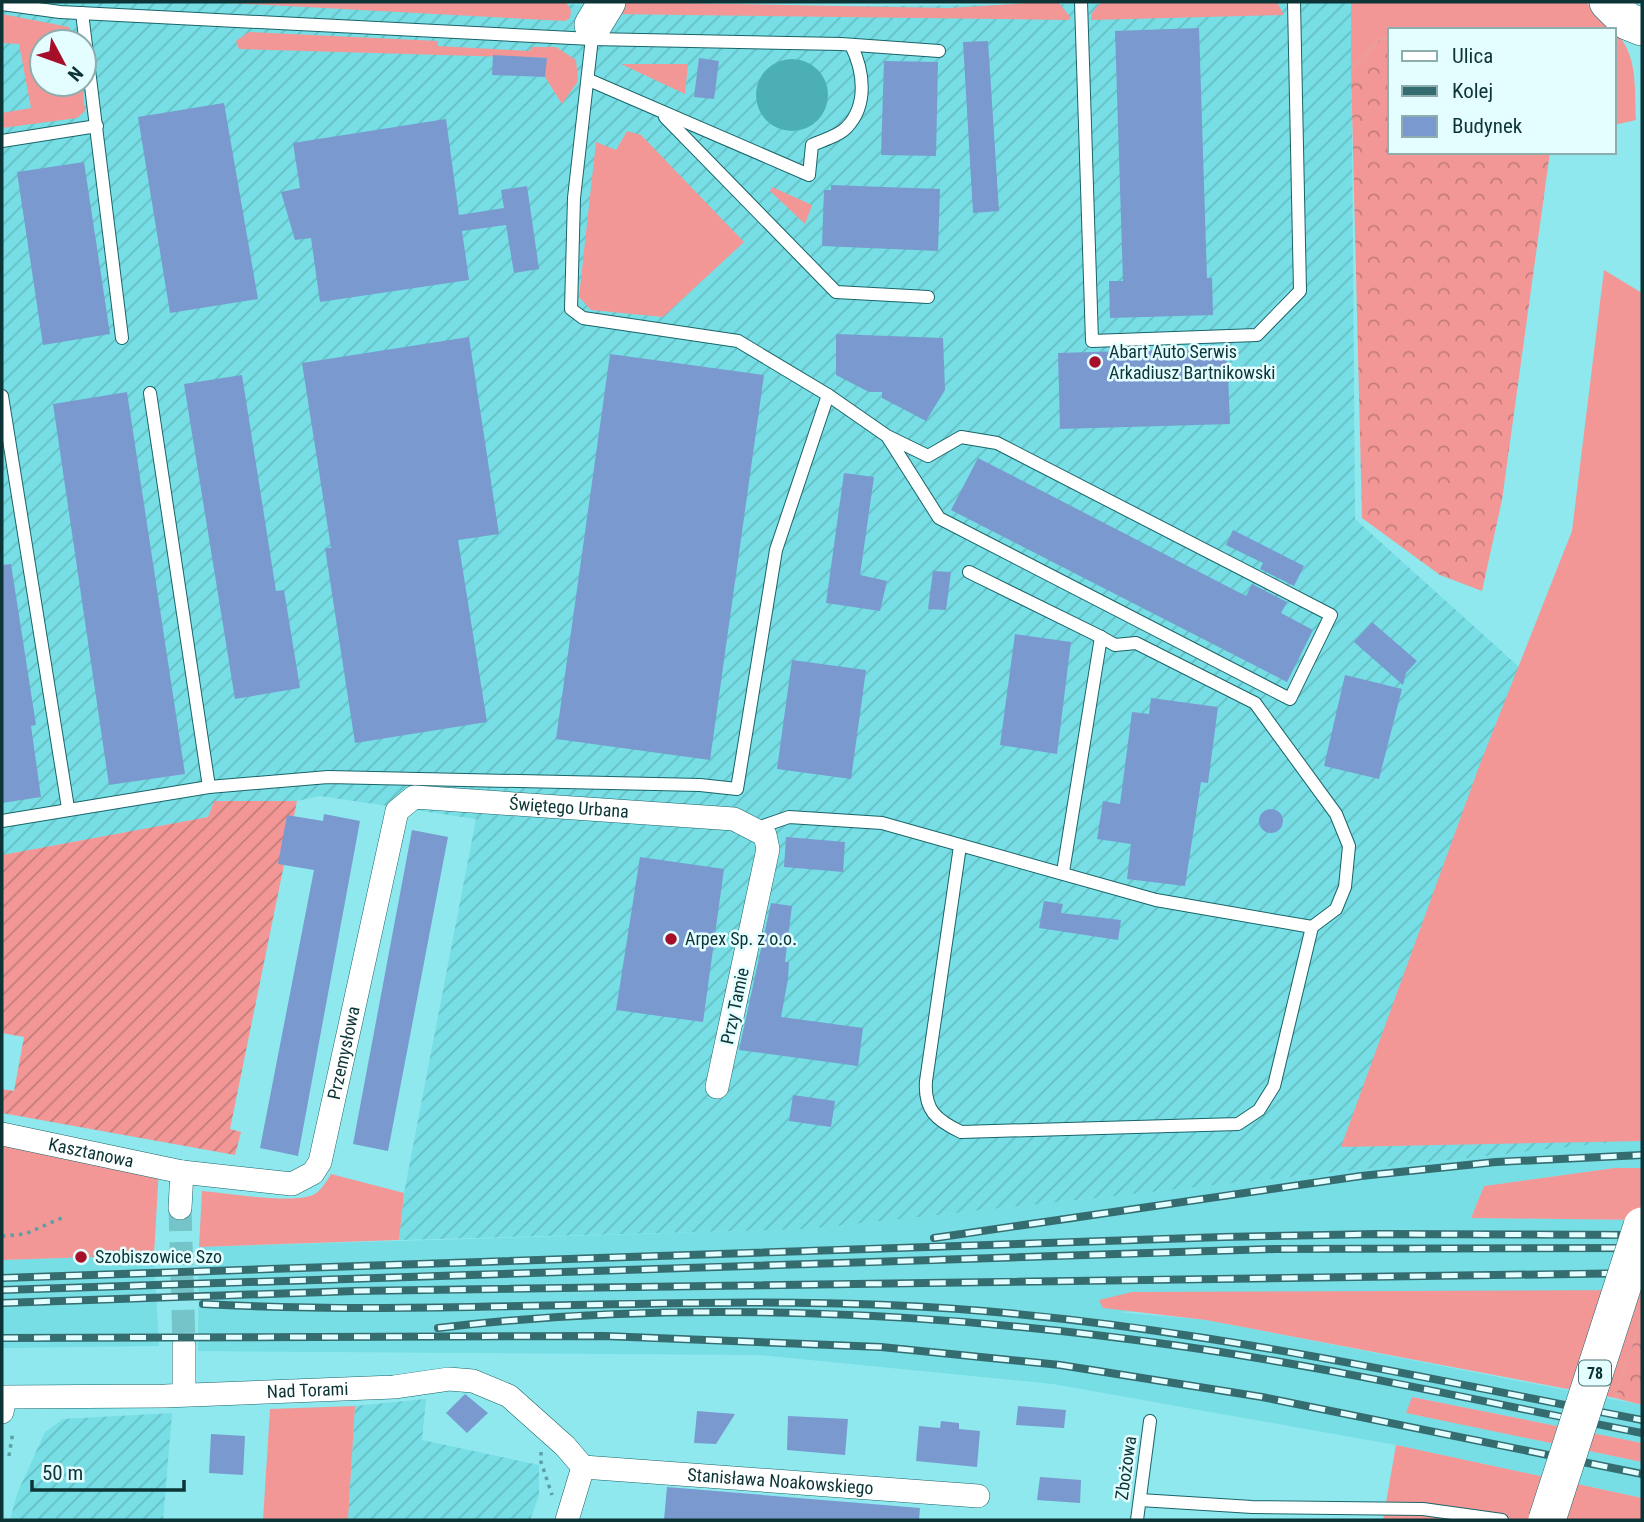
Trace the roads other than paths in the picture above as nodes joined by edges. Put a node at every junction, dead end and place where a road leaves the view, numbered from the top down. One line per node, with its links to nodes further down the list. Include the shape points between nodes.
1 (1081, 2): 2 (lane, via 1092,341 1257,335 1300,291)
2 (1294, 2)
3 (2, 4): 4 (lane)
4 (82, 13): 5 (lane); 10 (lane)
5 (594, 17): 6 (lane); 8 (lane)
6 (851, 45): 7 (lane); 9 (lane, via 859,61 859,110 845,129 813,145 809,175)
7 (939, 51)
8 (589, 80): 9 (lane); 16 (lane, via 574,198 571,309 583,318 738,341)
9 (660, 112): 12 (lane, via 836,292)
10 (97, 126): 11 (lane); 13 (lane)
11 (2, 142)
12 (928, 297)
13 (122, 338)
14 (150, 393): 20 (lane)
15 (2, 396): 22 (lane)
16 (828, 396): 17 (lane); 20 (lane, via 776,550 737,789 328,777)
17 (887, 436): 17 (lane, via 939,518 1290,699 1331,615 997,443 961,437 928,456)
18 (969, 572): 19 (lane)
19 (1101, 637): 26 (lane); 27 (lane, via 1115,645 1136,643 1255,703 1336,814 1349,846 1345,887 1336,909)
20 (209, 787): 22 (lane)
21 (404, 803): 24 (street, Świętego Urbana, via 414,797 734,819); 30 (street, Przemysłowa, via 397,811 320,1162 313,1173 292,1184)
22 (68, 808): 23 (lane)
23 (2, 821)
24 (757, 828): 25 (lane, via 789,817 882,823); 28 (street, Przy Tamie, via 765,835 768,849)
25 (960, 846): 26 (lane); 27 (lane, via 925,1100 941,1123 961,1132 1238,1124 1259,1110 1274,1086)
26 (1063, 872): 27 (lane, via 1156,900)
27 (1312, 927)
28 (718, 1087)
29 (2, 1134): 30 (street, Kasztanowa)
30 (181, 1172): 31 (street)
31 (180, 1208)
32 (1642, 1226): 43 (main road, 78, bridge)
33 (184, 1346): 34 (street)
34 (184, 1394): 35 (street, Nad Torami); 37 (street, Nad Torami, via 473,1381 509,1396)
35 (3, 1402)
36 (1150, 1421): 39 (lane, Zbożowa)
37 (583, 1467): 38 (street, Stanisława Noakowskiego); 40 (street)
38 (978, 1496)
39 (1140, 1500): 41 (lane, Zbożowa); 42 (lane, via 1423,1509)
40 (567, 1520)
41 (1137, 1520)
42 (1502, 1520)
43 (1547, 1520)

